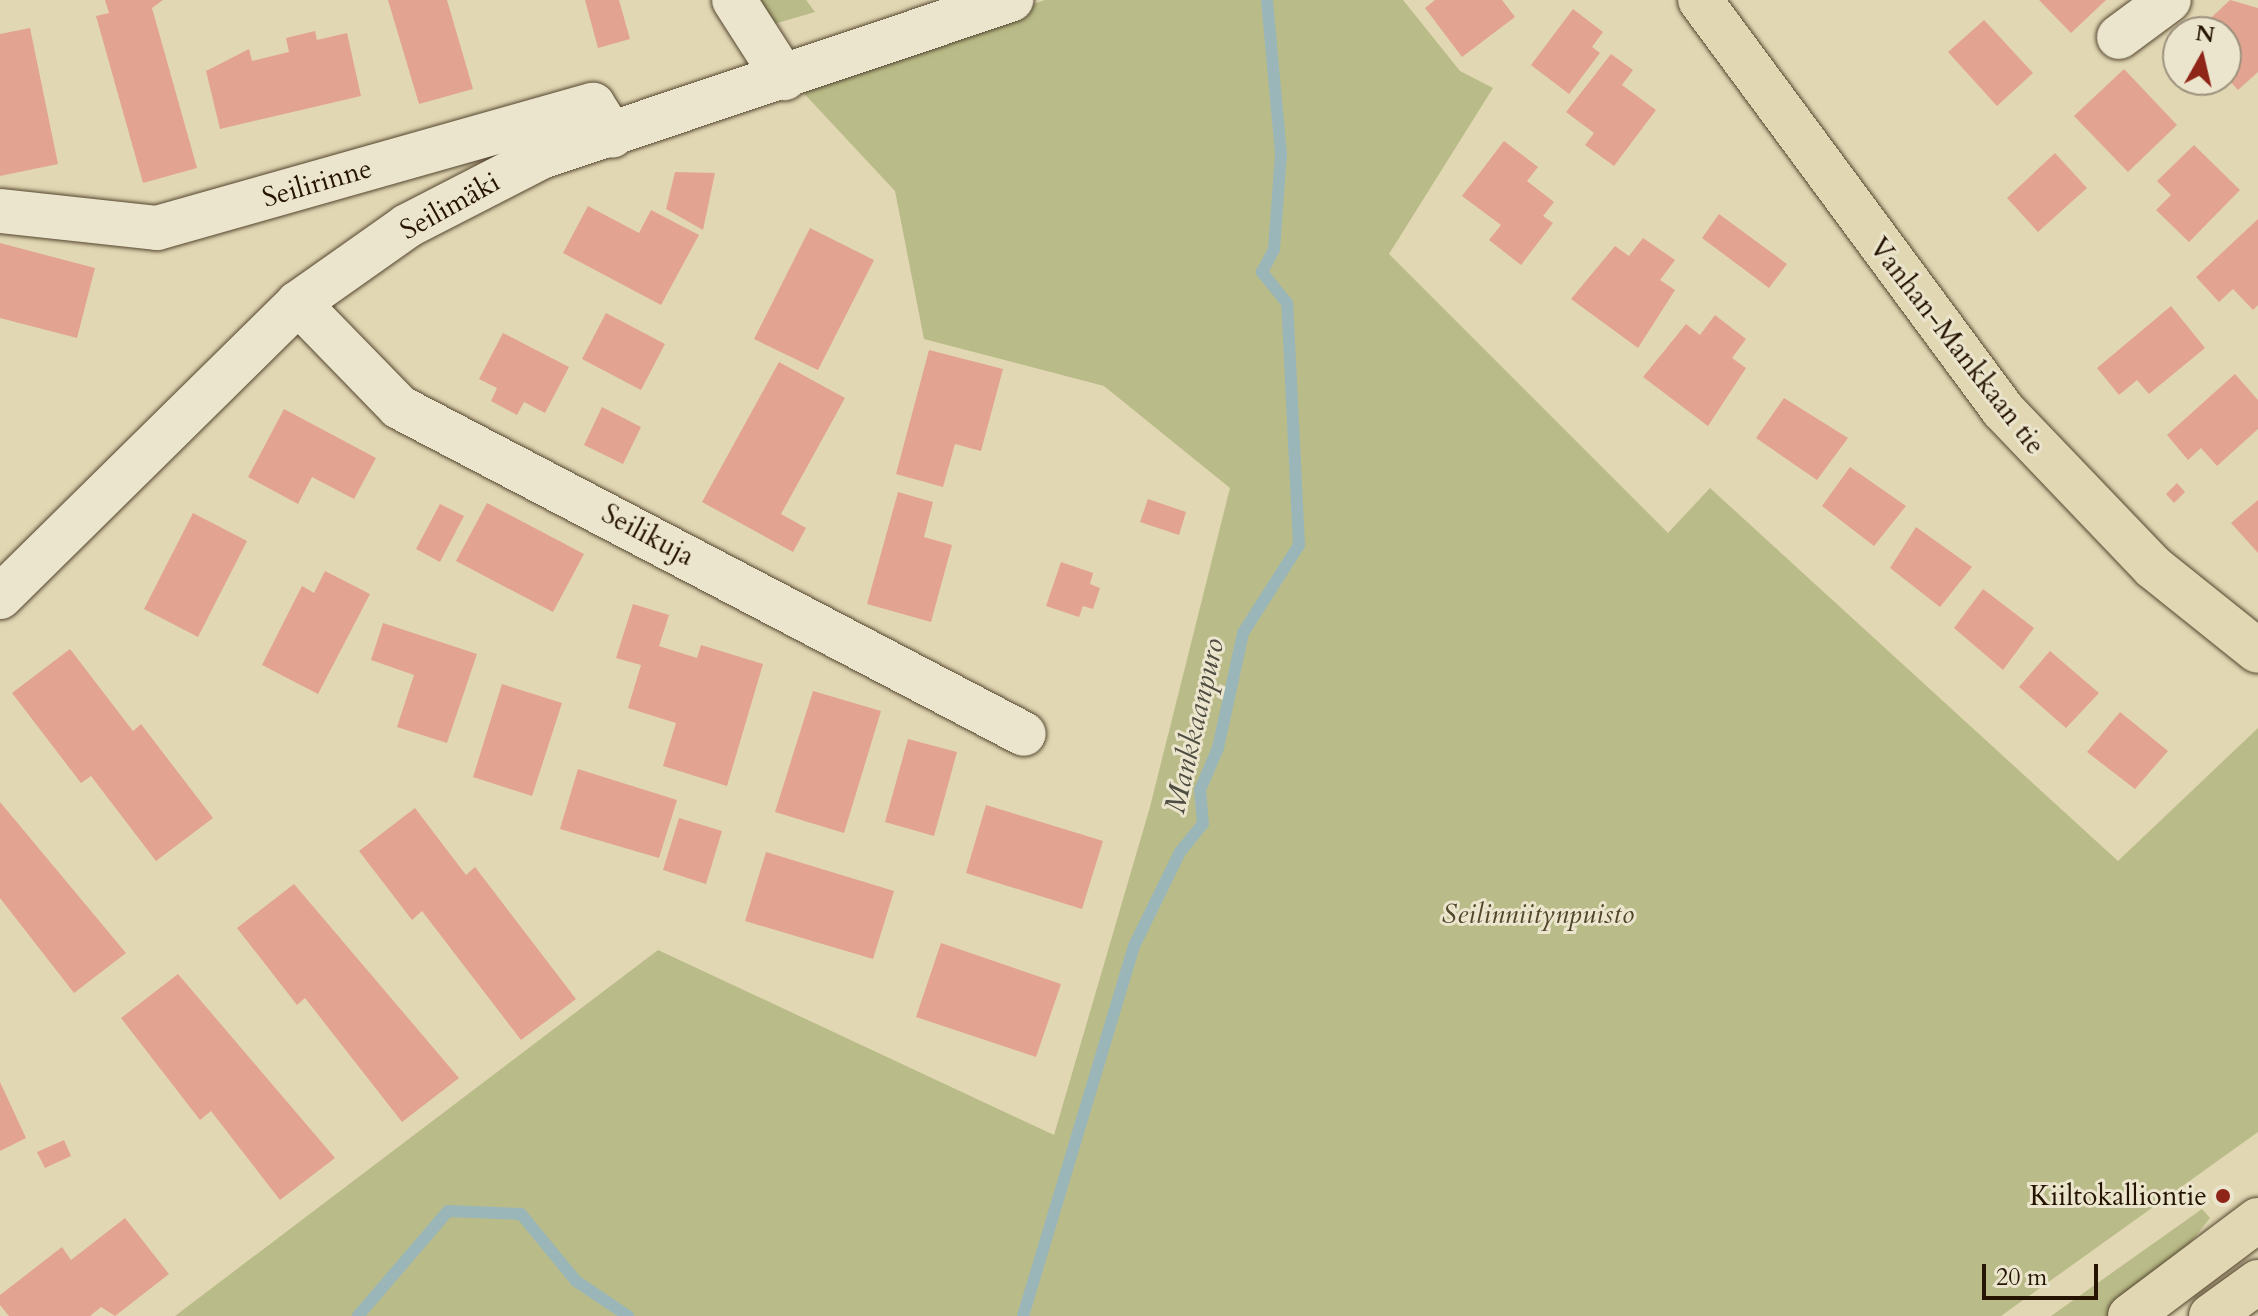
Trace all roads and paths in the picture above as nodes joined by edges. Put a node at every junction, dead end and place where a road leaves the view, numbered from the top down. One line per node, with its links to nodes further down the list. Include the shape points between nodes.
1 (734, 0): 6 (street)
2 (1011, 0): 6 (street, Seilimäki)
3 (1700, 0): 11 (main road, Vanhan-Mankkaan tie, via 2003,410 2153,567)
4 (2169, 0): 5 (street)
5 (2119, 37)
6 (784, 78): 7 (street, Seilimäki)
7 (612, 136): 8 (street, Seilirinne, via 593,105 157,228); 9 (street, Seilimäki, via 541,157 407,226)
8 (0, 211)
9 (298, 303): 10 (street, Seilimäki); 12 (street, Seilikuja, via 399,407)
10 (0, 597)
11 (2258, 651)
12 (1024, 734)
13 (2258, 1220): 15 (main road)
14 (2258, 1282): 16 (main road)
15 (2130, 1316)
16 (2211, 1316)

